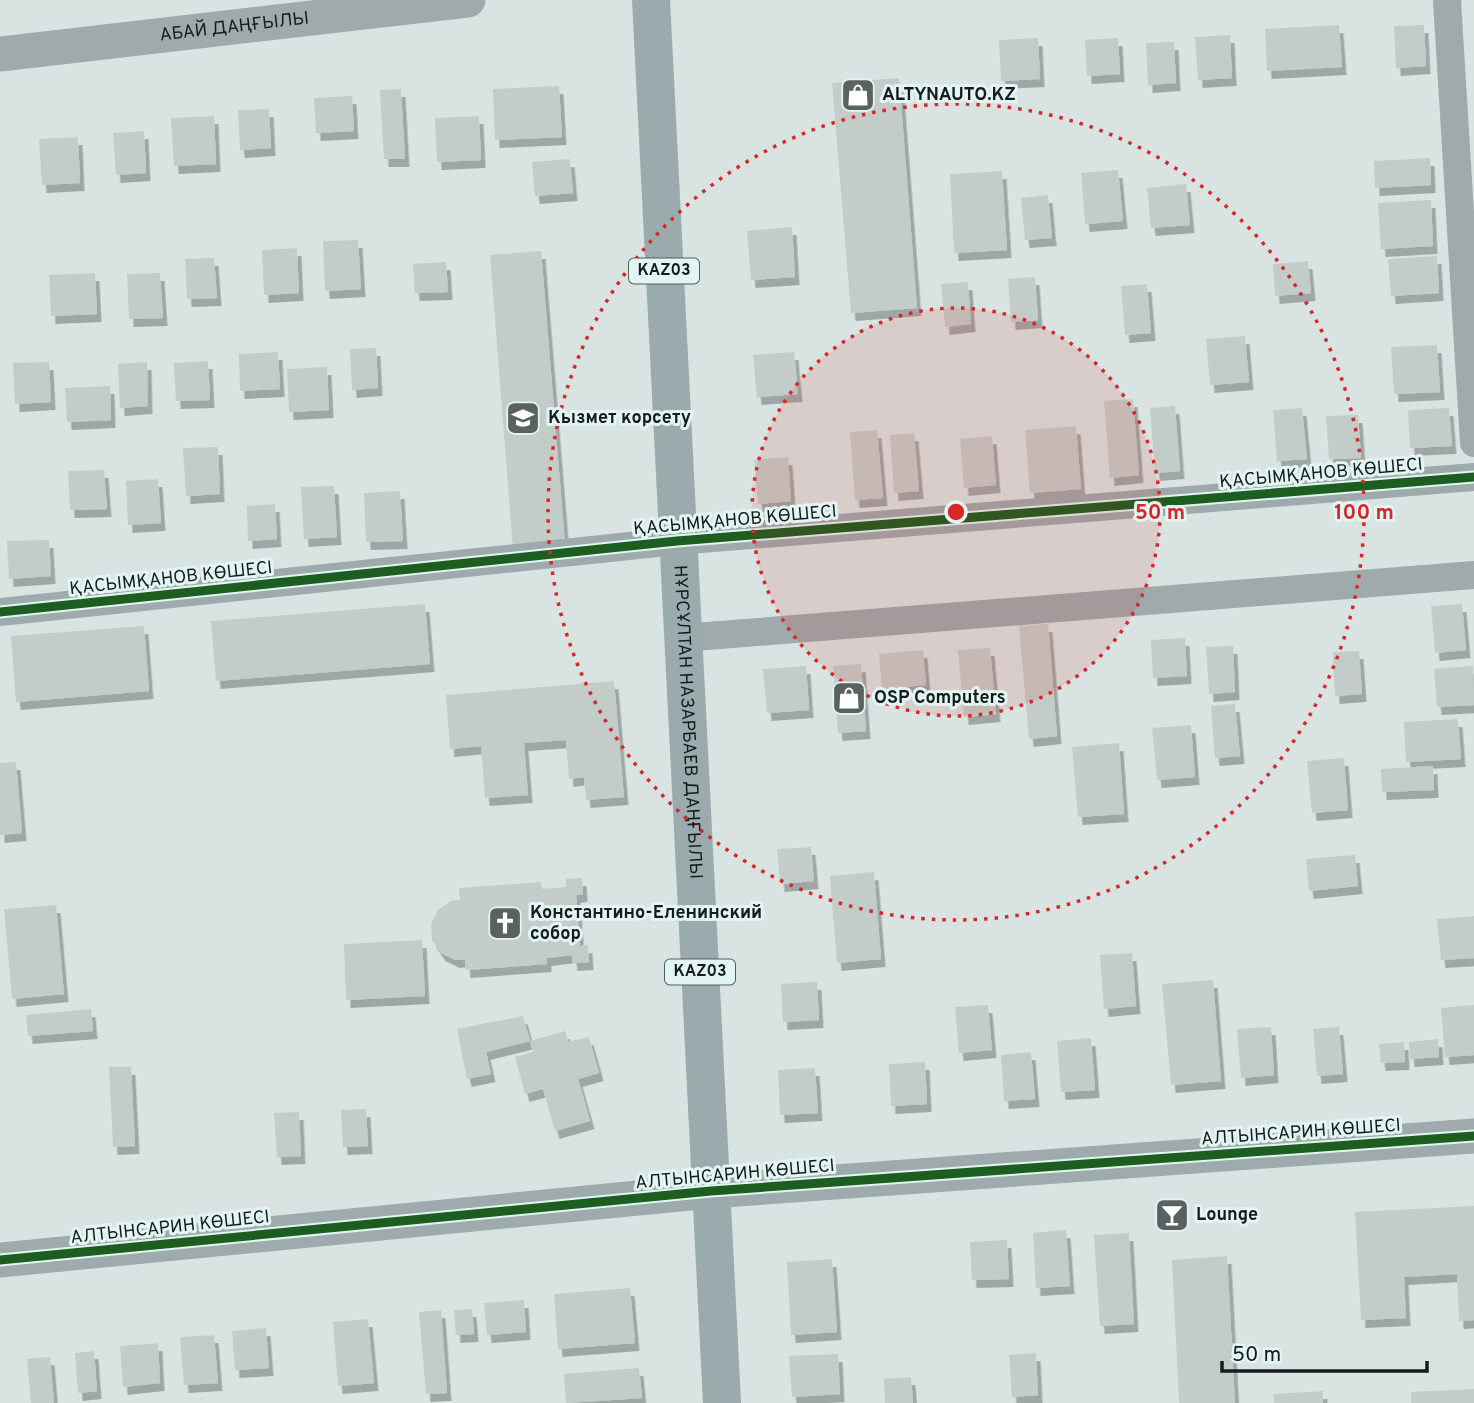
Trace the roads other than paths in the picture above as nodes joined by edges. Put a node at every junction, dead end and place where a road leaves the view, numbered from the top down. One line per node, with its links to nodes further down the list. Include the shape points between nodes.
1 (468, 0): 4 (street, АБАЙ ДАҢҒЫЛЫ)
2 (651, 0): 7 (main road, НҰРСҰЛТАН НАЗАРБАЕВ ДАҢҒЫЛЫ / KАZ03)
3 (1447, 0): 5 (street)
4 (0, 54)
5 (1474, 443)
6 (1474, 477): 7 (street, ҚАСЫМҚАНОВ КӨШЕСІ)
7 (677, 541): 9 (street, ҚАСЫМҚАНОВ КӨШЕСІ); 10 (main road, НҰРСҰЛТАН НАЗАРБАЕВ ДАҢҒЫЛЫ / KАZ03)
8 (1474, 575): 10 (street)
9 (0, 612)
10 (682, 638): 12 (main road, НҰРСҰЛТАН НАЗАРБАЕВ ДАҢҒЫЛЫ / KАZ03)
11 (1474, 1136): 12 (street, АЛТЫНСАРИН КӨШЕСІ)
12 (711, 1191): 13 (street, АЛТЫНСАРИН КӨШЕСІ); 14 (main road, НҰРСҰЛТАН НАЗАРБАЕВ ДАҢҒЫЛЫ / KАZ03)
13 (0, 1260)
14 (722, 1403)

